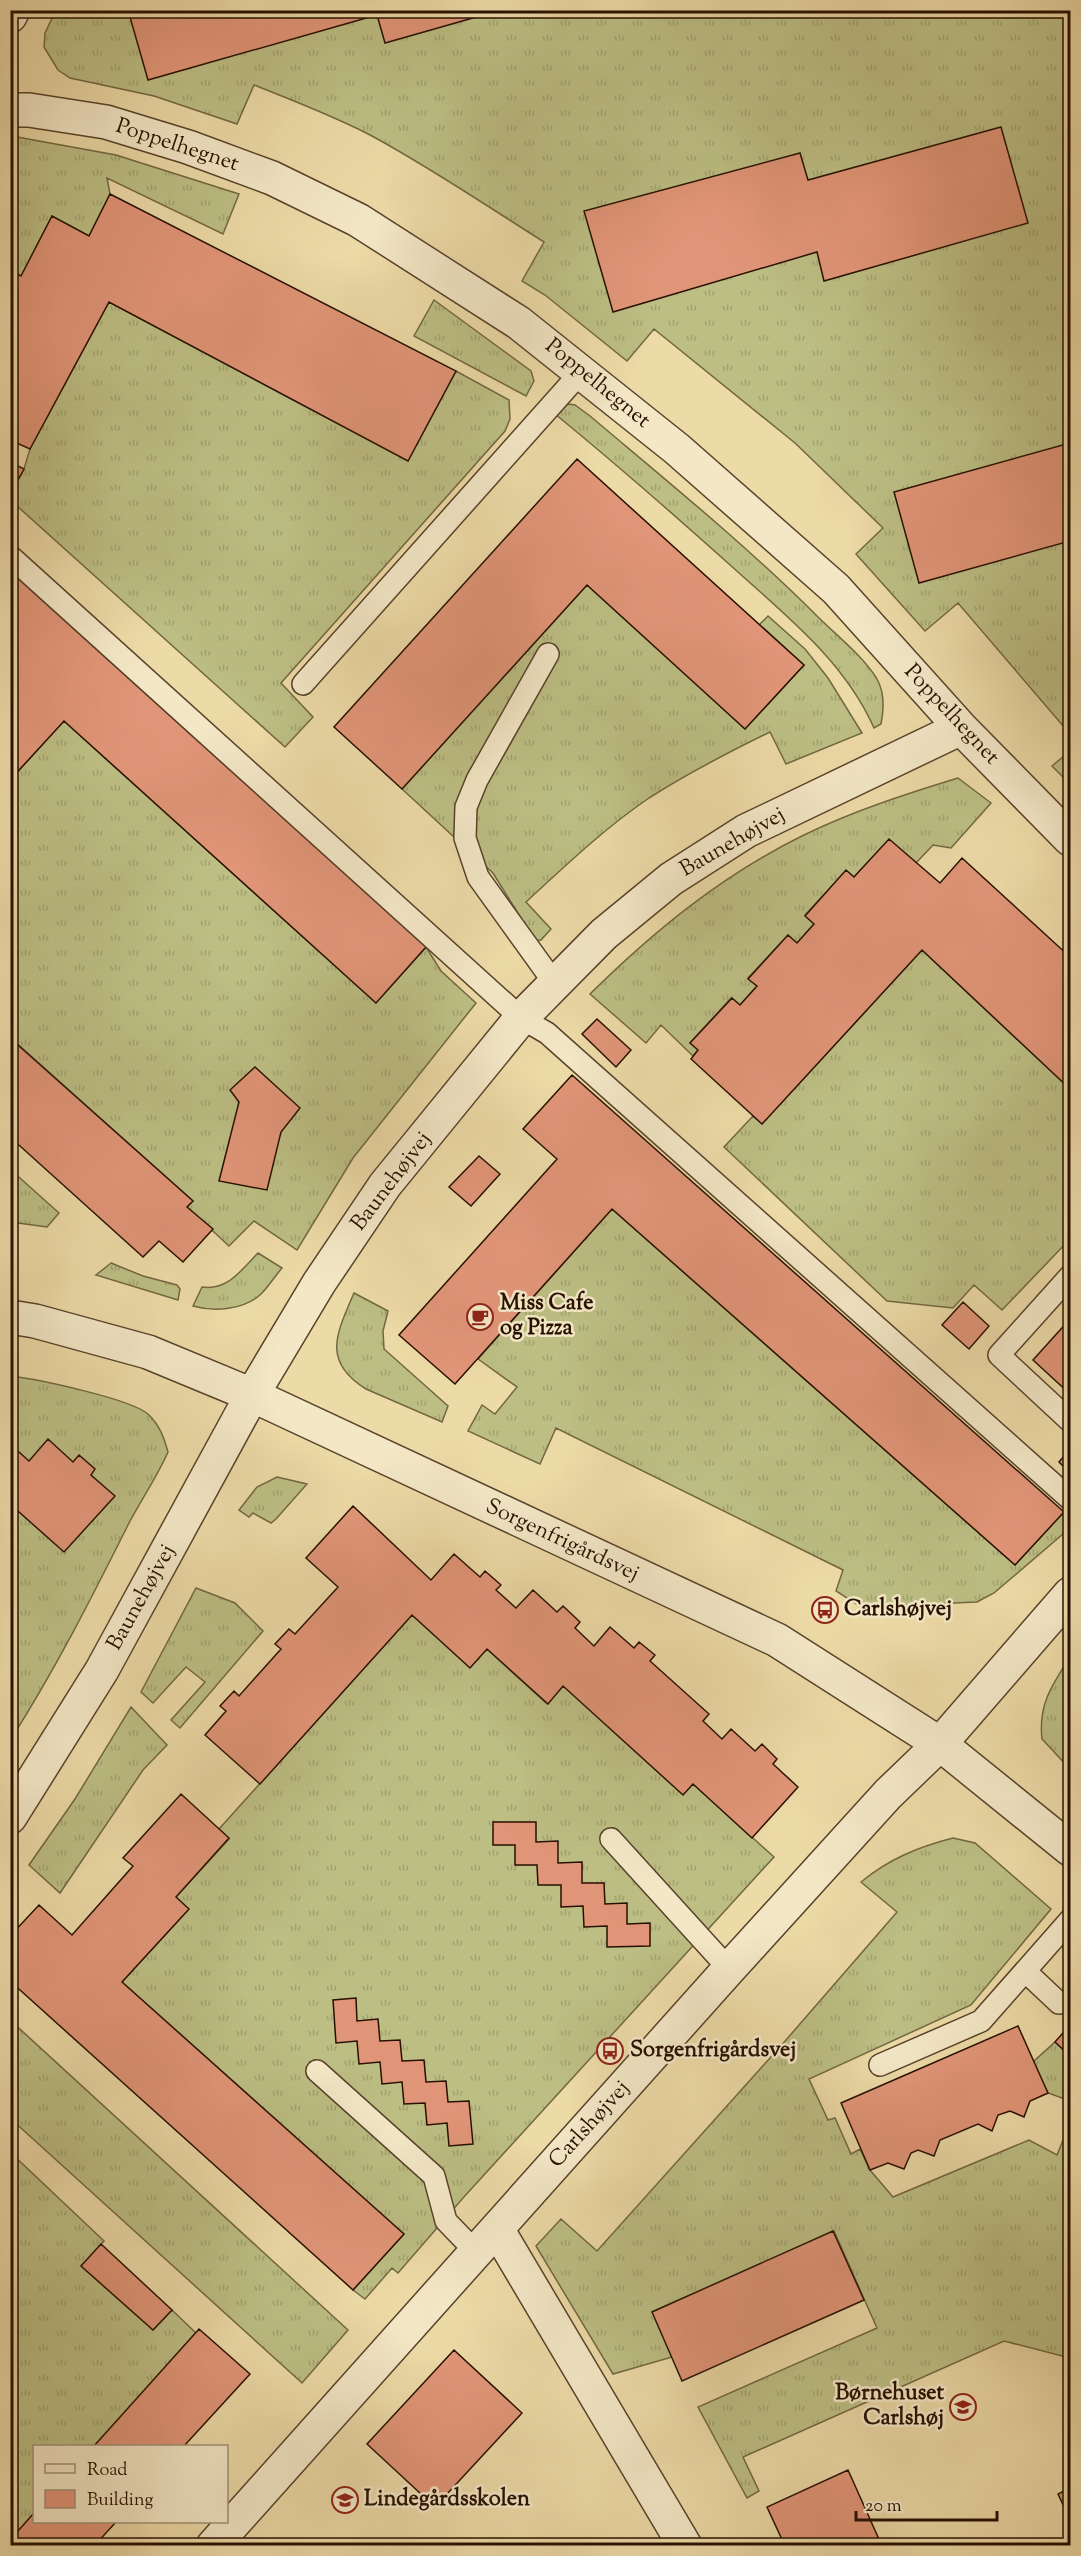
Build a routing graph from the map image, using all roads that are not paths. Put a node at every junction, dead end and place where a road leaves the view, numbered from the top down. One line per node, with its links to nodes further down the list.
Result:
1 (13, 10): 2 (street)
2 (10, 16)
3 (10, 110): 4 (street, Poppelhegnet)
4 (582, 371): 7 (lane); 8 (street, Poppelhegnet)
5 (10, 556): 11 (lane)
6 (548, 654): 10 (lane)
7 (303, 684)
8 (961, 728): 9 (street, Poppelhegnet); 10 (street, Baunehøjvej)
9 (1071, 838)
10 (555, 984): 11 (street, Baunehøjvej)
11 (521, 1018): 14 (street, Baunehøjvej); 16 (lane)
12 (1071, 1276): 15 (lane)
13 (10, 1317): 14 (street, Sorgenfrigårdsvej)
14 (252, 1395): 18 (street, Sorgenfrigårdsvej); 19 (street, Baunehøjvej)
15 (1071, 1421)
16 (1071, 1499)
17 (1071, 1594): 18 (street, Carlshøjvej)
18 (940, 1744): 21 (street, Sorgenfrigårdsvej); 23 (street, Carlshøjvej)
19 (10, 1816)
20 (611, 1839): 23 (lane)
21 (1071, 1849)
22 (1071, 1920): 24 (lane)
23 (729, 1968): 28 (street, Carlshøjvej)
24 (1025, 1971): 25 (lane); 26 (lane)
25 (1059, 2003)
26 (880, 2066)
27 (317, 2070): 28 (lane)
28 (486, 2241): 29 (street, Carlshøjvej); 30 (street)
29 (213, 2546)
30 (685, 2546)

